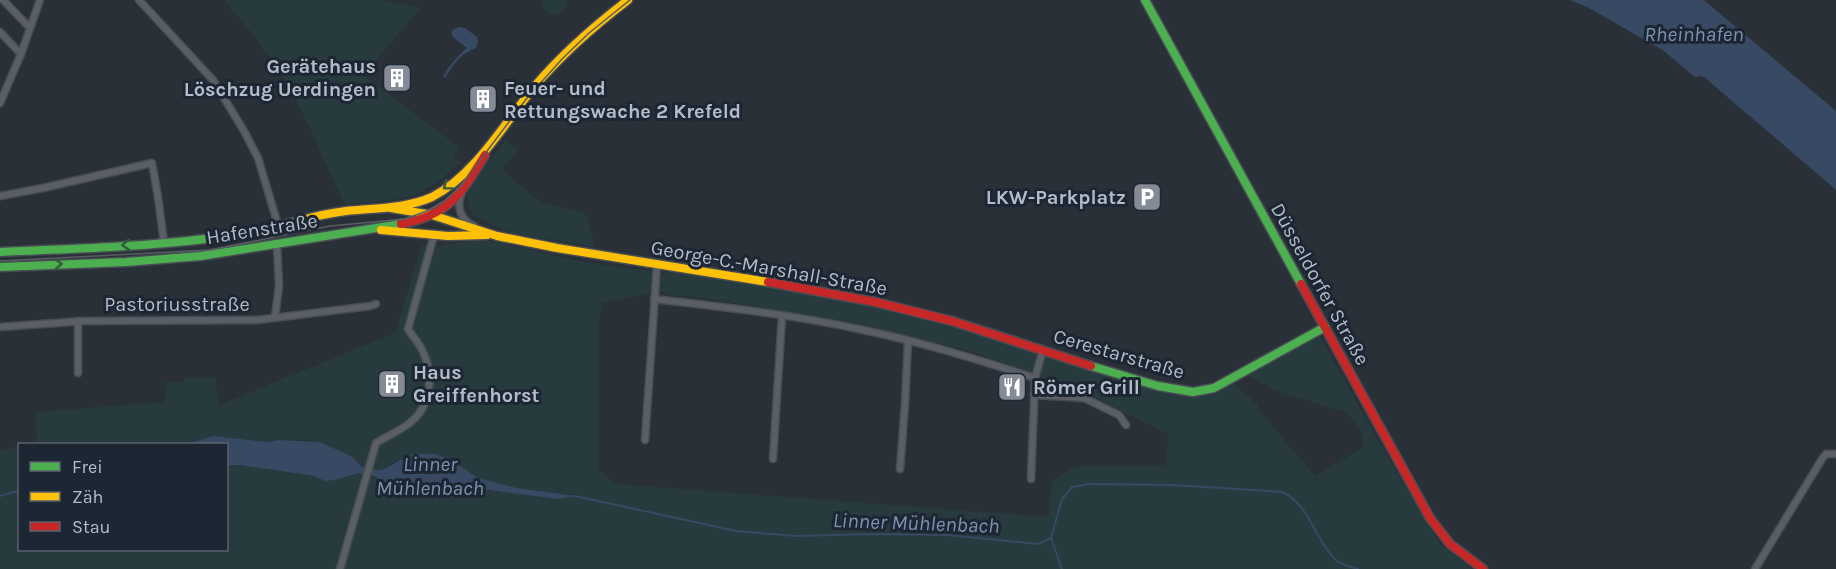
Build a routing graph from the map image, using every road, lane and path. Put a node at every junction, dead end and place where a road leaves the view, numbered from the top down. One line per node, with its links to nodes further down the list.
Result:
1 (3, 0): 7 (street)
2 (40, 0): 7 (street)
3 (139, 0): 17 (street)
4 (628, 0): 6 (main road, Hafenstraße)
5 (1145, 0): 33 (main road, Düsseldorfer Straße)
6 (616, 3): 11 (main road, Hafenstraße)
7 (30, 28): 9 (street)
8 (0, 32): 9 (street)
9 (21, 54): 10 (street)
10 (0, 103)
11 (493, 142): 12 (main road, Hafenstraße); 14 (main road, Hafenstraße, one-way to 14)
12 (467, 183): 15 (main road, Hafenstraße); 16 (street)
13 (0, 196): 22 (street)
14 (391, 208): 15 (main road, George-C.-Marshall-Straße); 17 (main road, Hafenstraße)
15 (432, 215): 16 (main road, George-C.-Marshall-Straße); 18 (main road, Hafenstraße)
16 (463, 222): 20 (street); 21 (main road, George-C.-Marshall-Straße)
17 (278, 225): 22 (main road, Hafenstraße)
18 (354, 230): 19 (main road); 23 (main road, Hafenstraße)
19 (434, 235): 20 (main road); 46 (street)
20 (454, 236): 21 (main road)
21 (497, 236): 25 (main road, George-C.-Marshall-Straße)
22 (164, 243): 24 (main road, Hafenstraße, one-way to 24)
23 (277, 245): 26 (main road, Hafenstraße, one-way to 23); 30 (street, Pastoriusstraße)
24 (0, 252)
25 (657, 265): 27 (street); 35 (main road, George-C.-Marshall-Straße)
26 (0, 267)
27 (654, 299): 29 (street); 41 (street)
28 (375, 304): 30 (street, Pastoriusstraße)
29 (782, 316): 34 (street); 43 (street)
30 (275, 317): 31 (street, Pastoriusstraße)
31 (78, 321): 32 (street, Pastoriusstraße); 37 (street, Pastoriusstraße)
32 (0, 327)
33 (1325, 327): 36 (main road, Cerestarstraße); 47 (main road, Düsseldorfer Straße)
34 (908, 341): 38 (street); 44 (street)
35 (1033, 346): 36 (main road, Cerestarstraße)
36 (1043, 350): 38 (street)
37 (78, 373)
38 (1035, 378): 39 (street)
39 (1034, 395): 40 (street); 45 (street)
40 (1126, 425)
41 (645, 440)
42 (1836, 454): 48 (street)
43 (773, 459)
44 (900, 469)
45 (1030, 479)
46 (340, 569)
47 (1483, 569)
48 (1755, 569)

